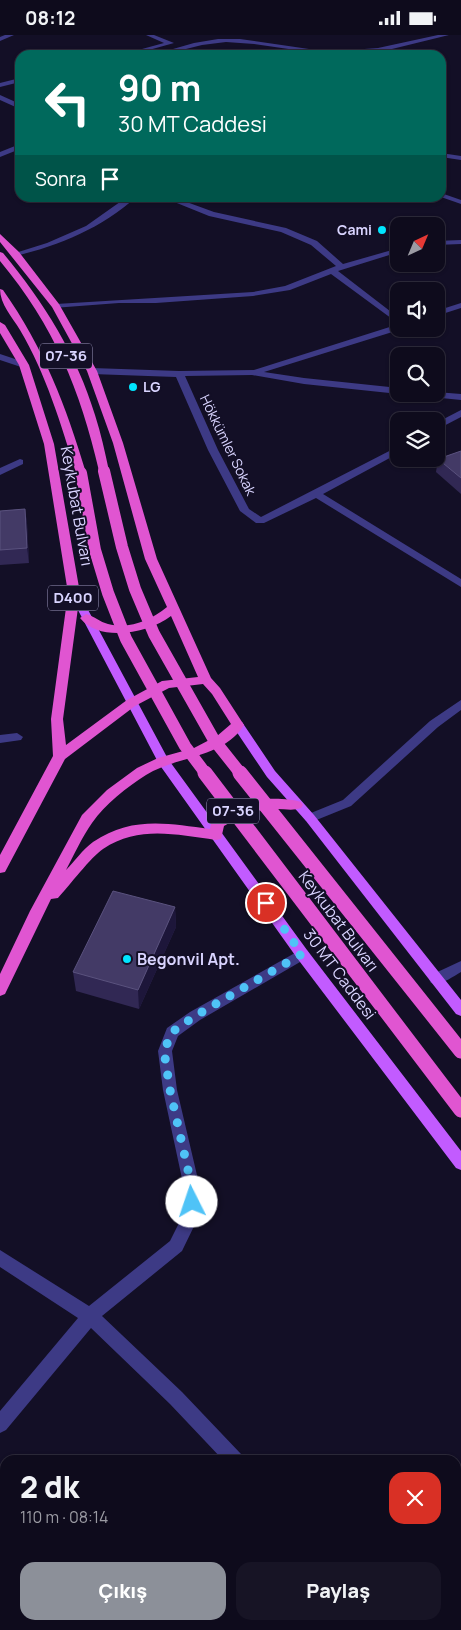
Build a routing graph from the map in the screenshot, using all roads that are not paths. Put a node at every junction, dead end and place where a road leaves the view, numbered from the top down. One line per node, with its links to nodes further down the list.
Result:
1 (11, 35): 5 (street)
2 (149, 35): 6 (street)
3 (205, 35): 6 (street)
4 (446, 35): 12 (street)
5 (0, 39)
6 (169, 43): 7 (street)
7 (152, 48): 8 (street); 9 (street)
8 (144, 50)
9 (156, 50)
10 (177, 50): 11 (street)
11 (297, 50)
12 (373, 50)
13 (15, 81): 14 (street)
14 (0, 85)
15 (0, 97): 16 (street)
16 (15, 104)
17 (15, 150): 18 (street)
18 (0, 155)
19 (446, 156): 20 (street)
20 (461, 158)
21 (446, 197): 24 (street)
22 (127, 202): 29 (street)
23 (179, 202): 31 (street)
24 (461, 202)
25 (0, 237): 29 (highway)
26 (461, 242): 27 (street)
27 (445, 243)
28 (390, 252): 31 (street)
29 (16, 254): 35 (highway)
30 (0, 255): 76 (highway, Keykubat Bulvarı / 07-36, bridge)
31 (342, 267): 32 (street)
32 (332, 271): 35 (street); 37 (street)
33 (0, 292): 77 (highway, Keykubat Bulvarı / 07-36, bridge)
34 (461, 305): 36 (street)
35 (56, 306): 42 (highway)
36 (445, 311)
37 (390, 316)
38 (0, 325): 41 (highway, Keykubat Bulvarı / D400)
39 (390, 330): 43 (street)
40 (0, 357): 41 (street)
41 (24, 365): 55 (highway, Keykubat Bulvarı / D400)
42 (92, 371): 44 (street); 56 (highway)
43 (252, 372): 44 (street); 45 (street)
44 (179, 374): 53 (street, Hökkümler Sokak)
45 (390, 390)
46 (445, 395): 47 (street)
47 (461, 397)
48 (461, 413): 49 (street)
49 (445, 422)
50 (390, 454): 53 (street)
51 (20, 462): 52 (street)
52 (0, 472)
53 (316, 494): 54 (street)
54 (461, 584)
55 (74, 593): 57 (main road, 30 MT Caddesi); 64 (highway, Keykubat Bulvarı / D400)
56 (174, 608): 57 (highway); 58 (highway)
57 (86, 617): 59 (main road, 30 MT Caddesi)
58 (206, 680): 59 (highway); 61 (highway)
59 (131, 703): 64 (highway); 65 (main road, 30 MT Caddesi)
60 (461, 704): 67 (street)
61 (238, 725): 65 (highway); 66 (main road)
62 (17, 737): 63 (street)
63 (0, 739)
64 (60, 756): 69 (highway)
65 (163, 761): 68 (main road, 30 MT Caddesi); 70 (highway)
66 (296, 805): 67 (main road); 68 (highway)
67 (310, 818): 73 (main road)
68 (216, 835): 70 (highway); 71 (main road, 30 MT Caddesi)
69 (0, 868)
70 (37, 911): 74 (highway)
71 (302, 954): 78 (main road, 30 MT Caddesi); 80 (street)
72 (461, 966): 73 (street)
73 (436, 979): 75 (main road)
74 (0, 990)
75 (461, 1010)
76 (461, 1051)
77 (461, 1110)
78 (461, 1163)
79 (0, 1259): 80 (street)
80 (90, 1316): 81 (street); 82 (street)
81 (0, 1424)
82 (230, 1455)

